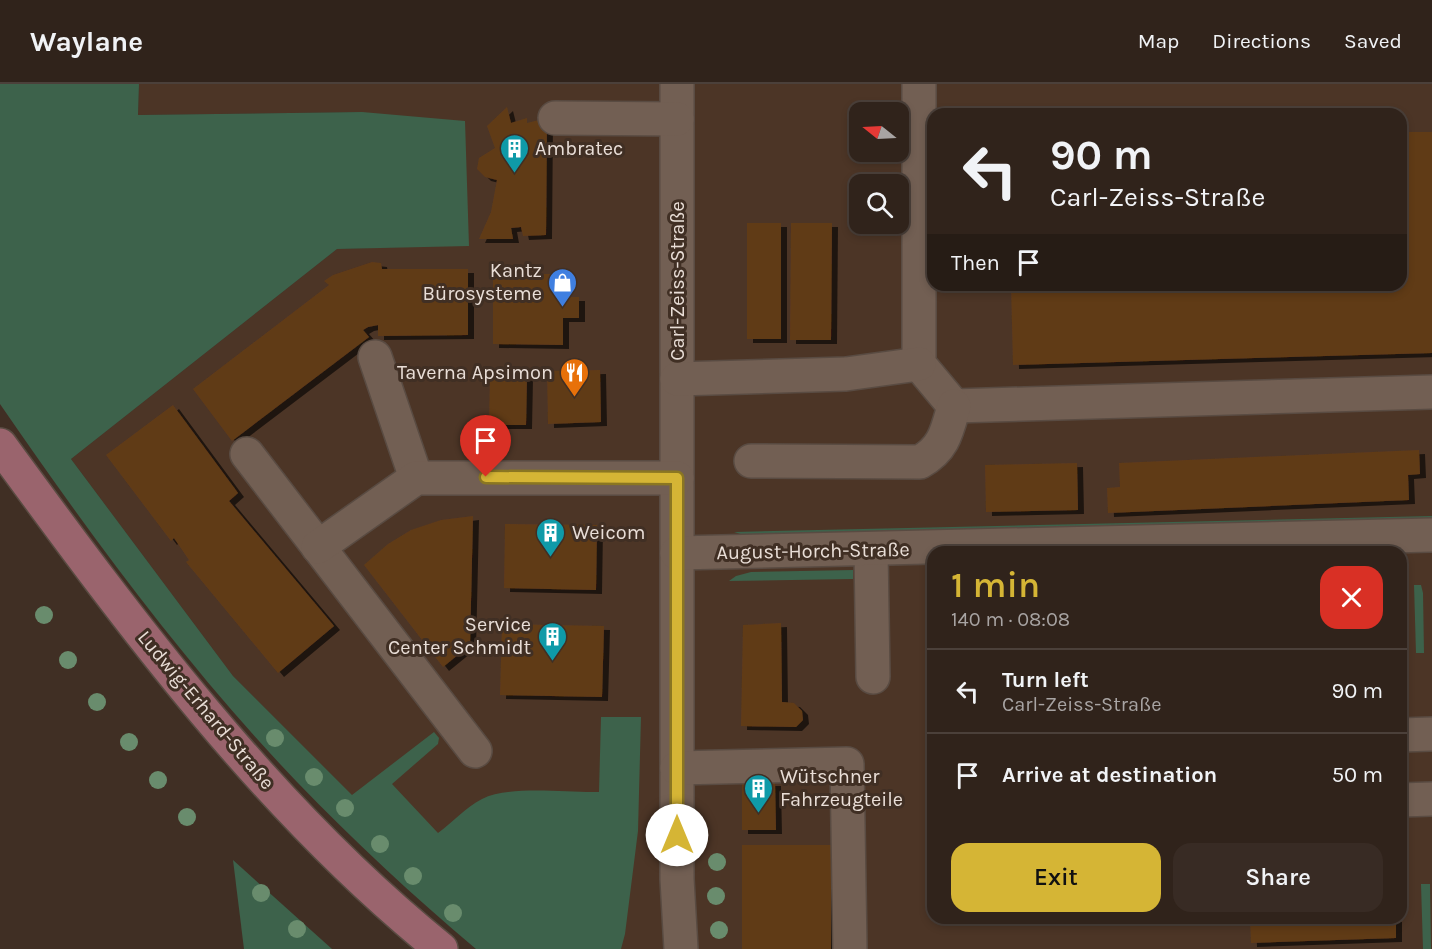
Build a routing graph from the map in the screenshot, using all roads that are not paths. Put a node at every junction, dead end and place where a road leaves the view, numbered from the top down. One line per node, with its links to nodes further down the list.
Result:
1 (677, 84): 4 (street, Carl-Zeiss-Straße)
2 (919, 84): 6 (street)
3 (555, 118): 4 (street)
4 (677, 119): 7 (street, Carl-Zeiss-Straße)
5 (375, 357): 13 (street)
6 (919, 364): 7 (street); 9 (street)
7 (677, 379): 14 (street, Carl-Zeiss-Straße)
8 (1432, 392): 9 (street)
9 (954, 406): 12 (street)
10 (0, 445): 29 (main road, Ludwig-Erhard-Straße)
11 (247, 454): 17 (street)
12 (751, 461)
13 (416, 478): 14 (street); 17 (street)
14 (677, 478): 20 (street, Carl-Zeiss-Straße)
15 (1432, 535): 16 (street, August-Horch-Straße)
16 (1105, 546)
17 (318, 547): 24 (street)
18 (871, 550): 19 (street, August-Horch-Straße); 20 (street, August-Horch-Straße); 21 (street)
19 (927, 550)
20 (677, 553): 25 (street, Carl-Zeiss-Straße)
21 (873, 677)
22 (1432, 734): 23 (street)
23 (1407, 735)
24 (475, 751)
25 (677, 768): 28 (street, Carl-Zeiss-Straße); 32 (street)
26 (1432, 799): 27 (street)
27 (1407, 800)
28 (677, 879): 30 (street, Carl-Zeiss-Straße); 31 (street, Carl-Zeiss-Straße)
29 (441, 949)
30 (661, 949)
31 (681, 949)
32 (850, 949)

